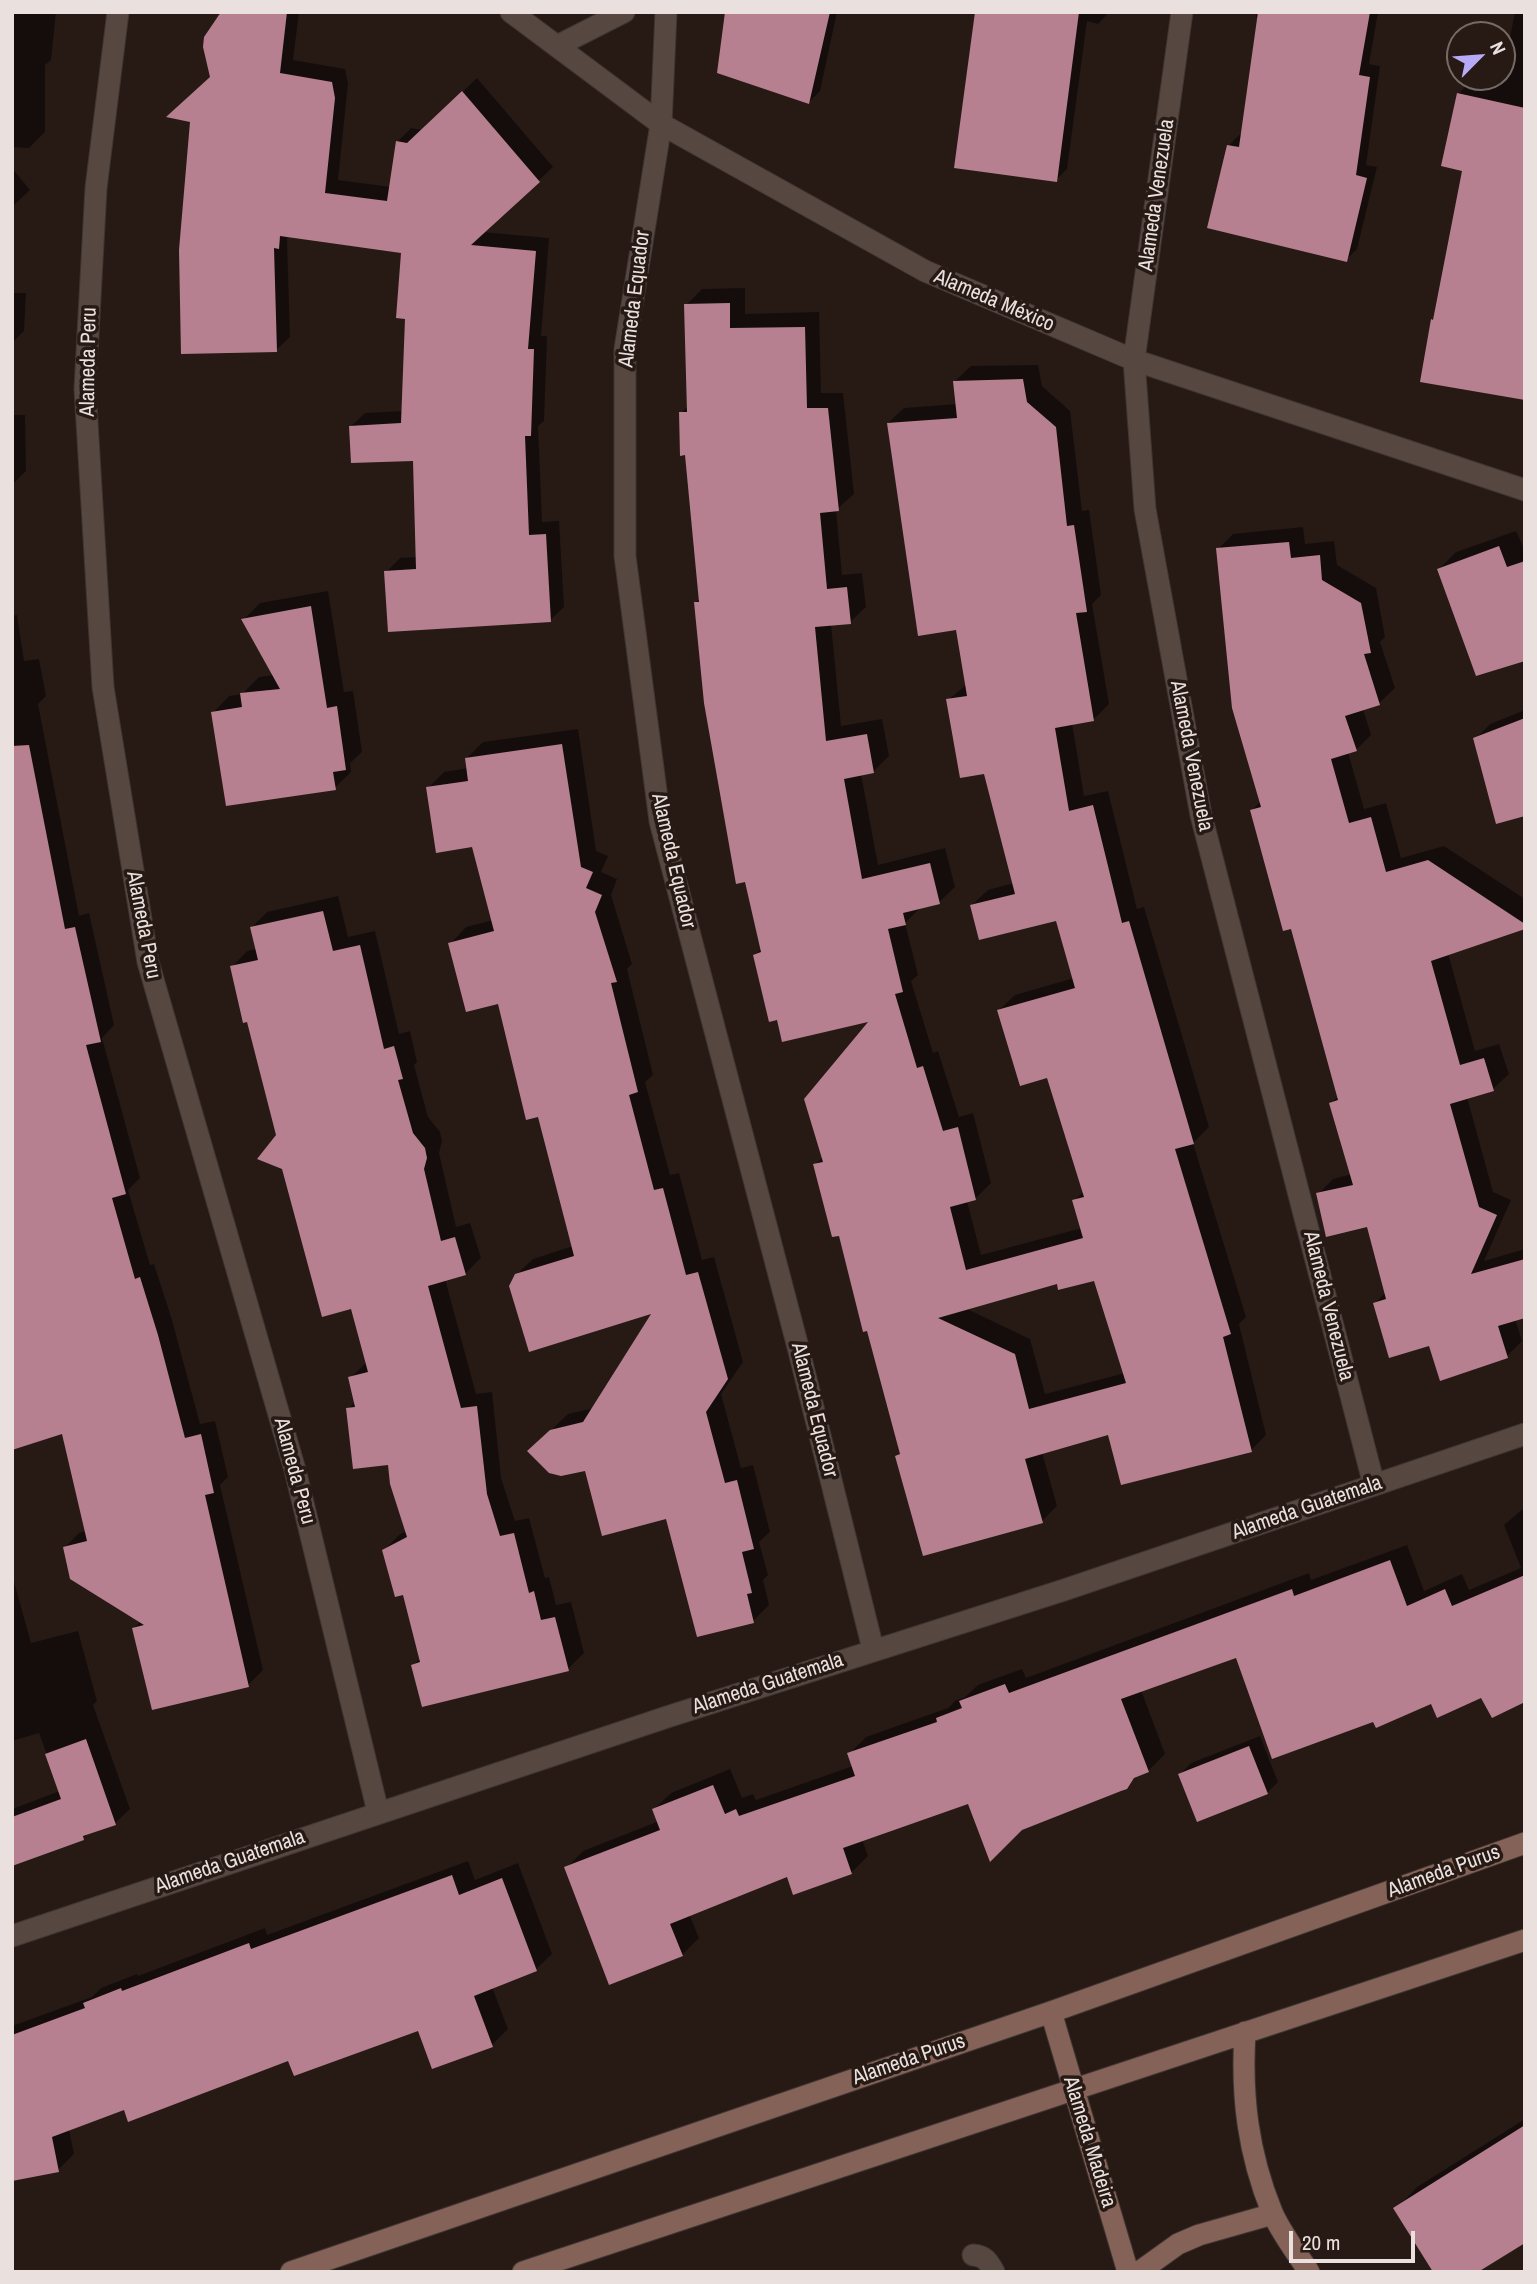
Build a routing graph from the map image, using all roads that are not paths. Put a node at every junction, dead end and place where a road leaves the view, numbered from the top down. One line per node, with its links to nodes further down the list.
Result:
1 (118, 12): 15 (street, Alameda Peru)
2 (511, 12): 6 (street, Alameda México)
3 (624, 12): 6 (street)
4 (666, 12): 7 (street, Alameda Equador)
5 (1182, 12): 10 (street, Alameda Venezuela)
6 (557, 46): 8 (street, Alameda México)
7 (663, 77): 8 (street); 9 (street, Alameda Equador)
8 (629, 101): 9 (street, Alameda México)
9 (661, 124): 10 (street, Alameda México); 14 (street, Alameda Equador)
10 (1134, 360): 11 (street, Alameda México); 13 (street, Alameda Venezuela)
11 (1525, 490)
12 (1525, 1434): 13 (street, Alameda Guatemala)
13 (1374, 1485): 14 (street, Alameda Guatemala)
14 (873, 1649): 15 (street, Alameda Guatemala)
15 (378, 1812): 17 (street, Alameda Guatemala)
16 (1525, 1843): 19 (main road, Alameda Purus)
17 (12, 1936)
18 (1525, 1940): 20 (main road)
19 (1051, 2012): 21 (main road, Alameda Madeira); 24 (main road, Alameda Purus)
20 (1245, 2032): 21 (main road); 22 (main road)
21 (1073, 2089): 25 (main road); 27 (main road, Alameda Madeira)
22 (1273, 2214): 28 (main road); 29 (main road)
23 (973, 2255): 26 (street)
24 (291, 2272)
25 (523, 2272)
26 (994, 2272)
27 (1128, 2272)
28 (1139, 2272)
29 (1310, 2272)

